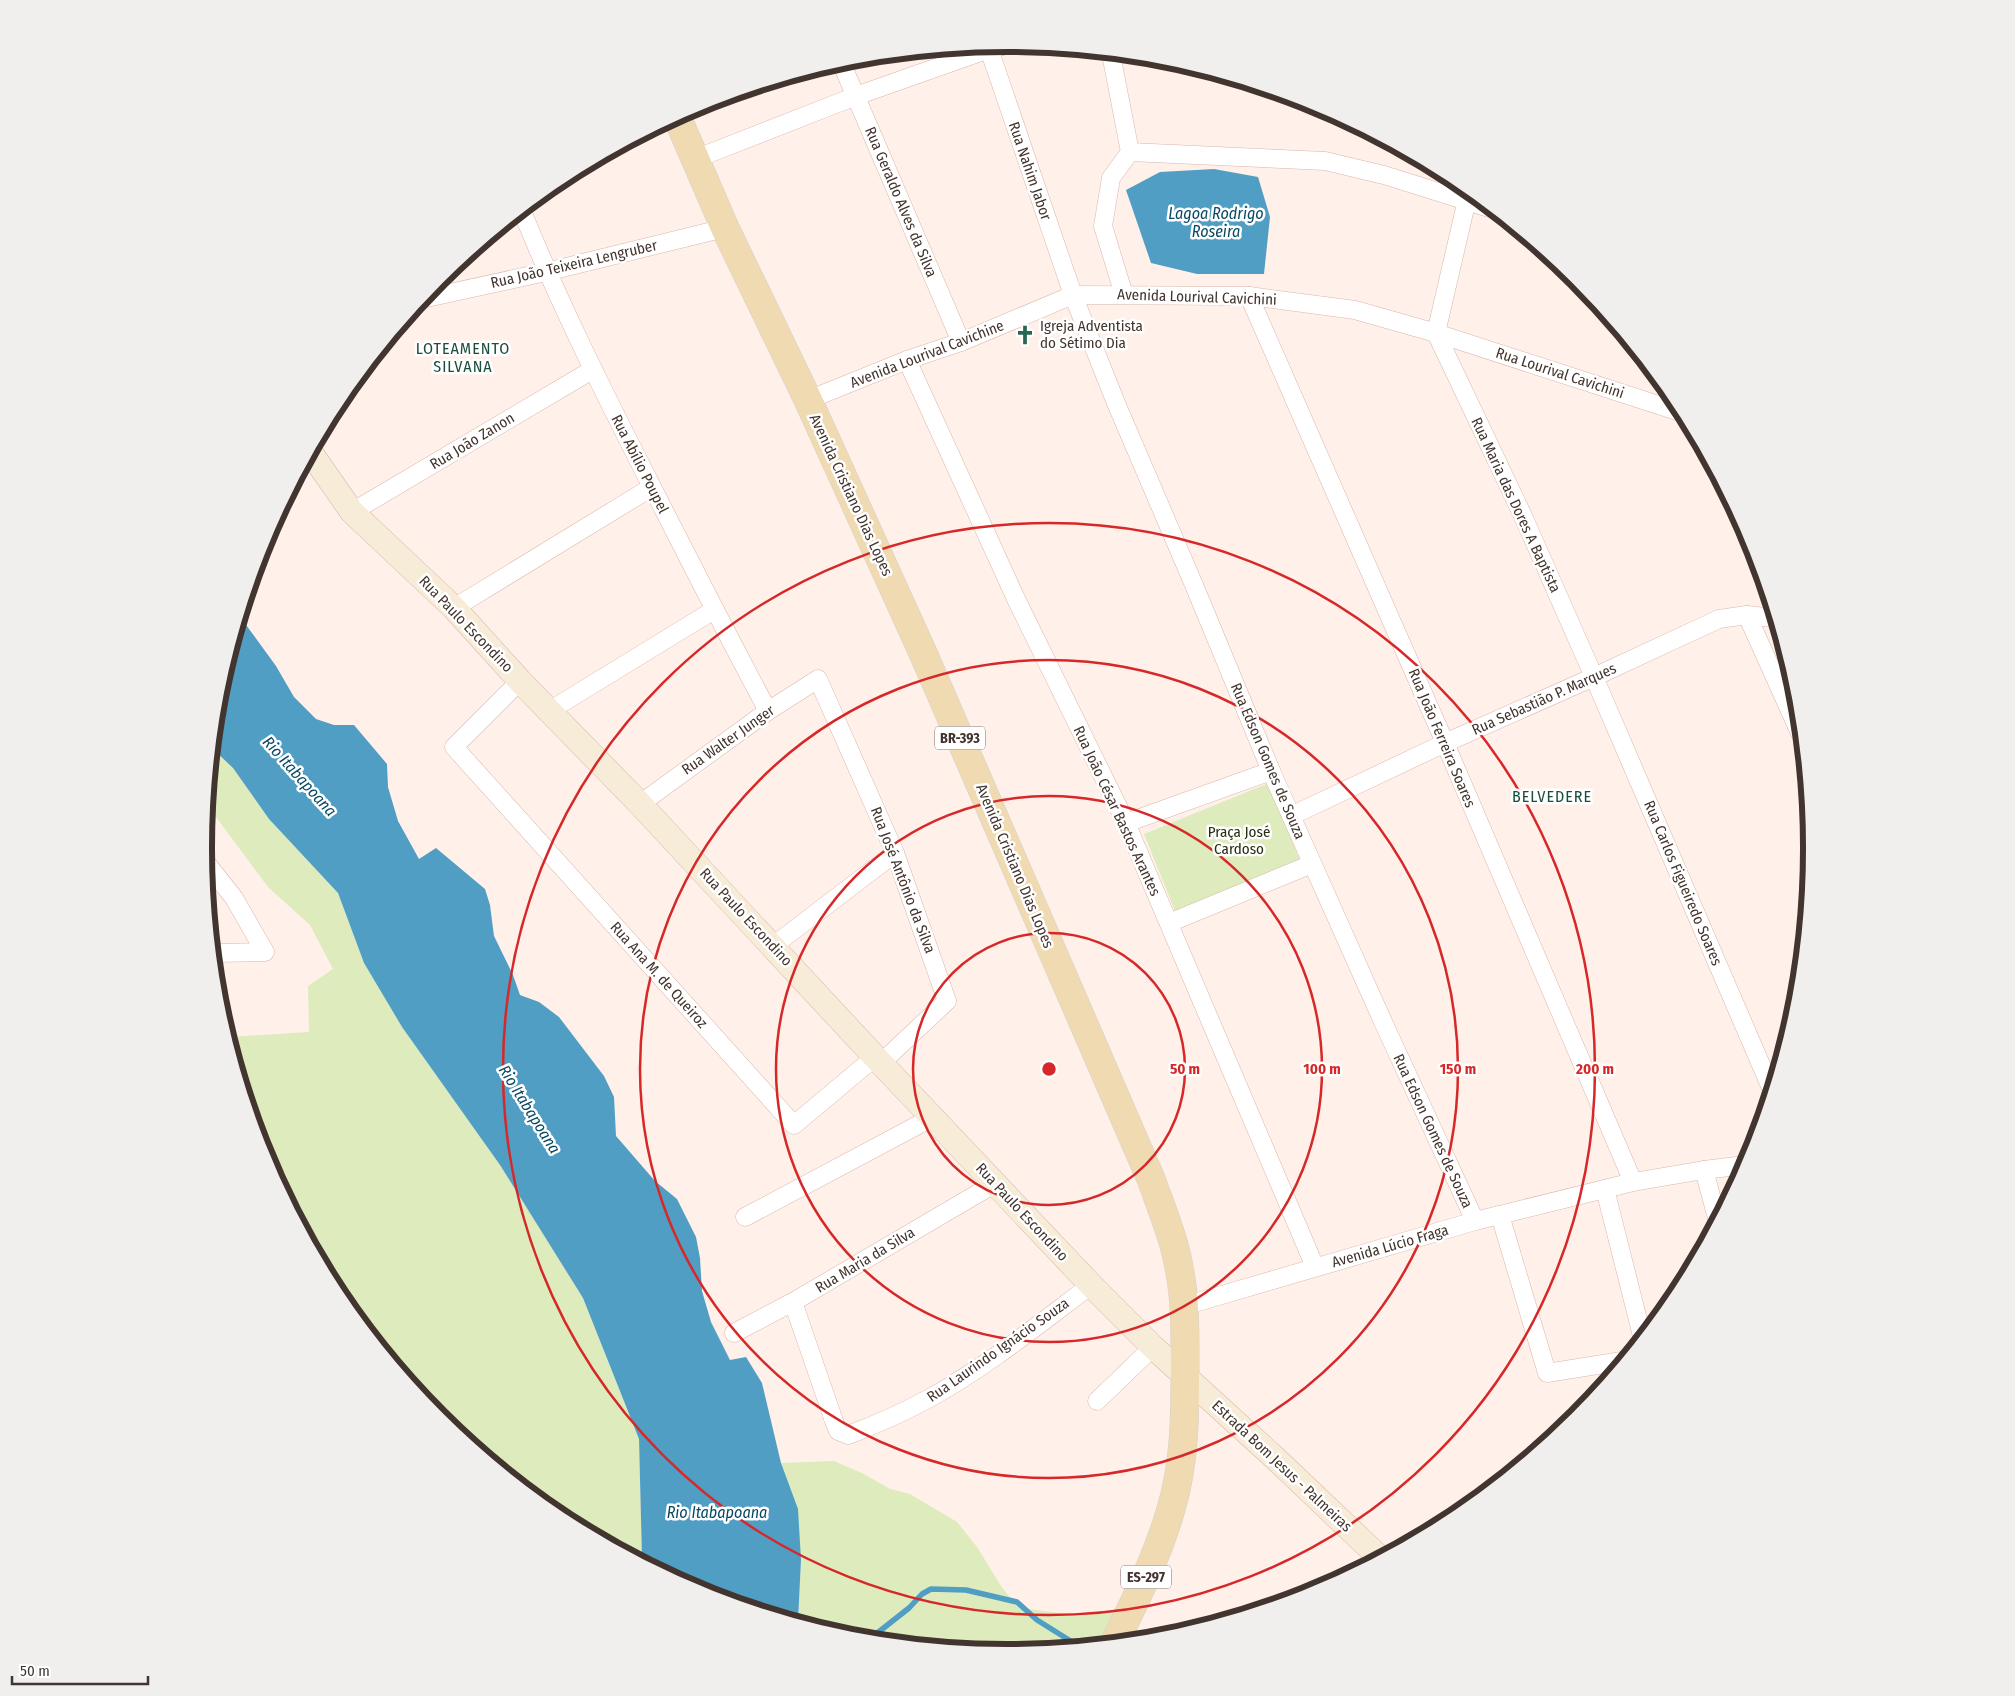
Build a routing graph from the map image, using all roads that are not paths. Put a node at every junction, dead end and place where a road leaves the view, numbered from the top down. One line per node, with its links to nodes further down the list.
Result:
1 (972, 53): 5 (street)
2 (991, 53): 14 (street, Rua Nahim Jabor)
3 (1112, 59): 7 (street)
4 (844, 70): 5 (street, Rua Geraldo Alves da Silva)
5 (856, 96): 8 (street); 19 (street, Rua Geraldo Alves da Silva)
6 (680, 124): 8 (main road, Avenida Cristiano Dias Lopes / BR-393)
7 (1130, 152): 9 (street); 15 (street)
8 (696, 159): 12 (main road, Avenida Cristiano Dias Lopes / BR-393)
9 (1459, 194)
10 (1466, 199): 18 (street)
11 (524, 216): 13 (street, Rua Abílio Poupel)
12 (725, 228): 13 (street, Rua João Teixeira Lengruber); 22 (main road, Avenida Cristiano Dias Lopes / BR-393)
13 (546, 272): 16 (street, Rua João Teixeira Lengruber); 21 (street, Rua Abílio Poupel)
14 (1073, 295): 15 (street, Avenida Lourival Cavichini); 19 (street, Avenida Lourival Cavichine); 38 (street, Rua Edson Gomes de Souza)
15 (1124, 295): 17 (street, Avenida Lourival Cavichini)
16 (434, 296)
17 (1249, 296): 18 (street, Avenida Lourival Cavichini); 37 (street, Rua João Ferreira Soares)
18 (1436, 333): 23 (street, Rua Lourival Cavichini); 31 (street, Rua Maria das Dores A Baptista)
19 (961, 342): 20 (street, Avenida Lourival Cavichine)
20 (907, 360): 22 (street, Avenida Lourival Cavichine); 41 (street, Rua João César Bastos Arantes)
21 (592, 370): 25 (street, Rua Abílio Poupel); 26 (street, Rua João Zanon)
22 (808, 400): 63 (main road, Avenida Cristiano Dias Lopes / BR-393)
23 (1671, 409)
24 (315, 458): 26 (main road, Rua Paulo Escondino)
25 (652, 487): 27 (street); 28 (street, Rua Abílio Poupel)
26 (352, 512): 27 (main road, Rua Paulo Escondino)
27 (454, 608): 33 (main road, Rua Paulo Escondino)
28 (714, 610): 34 (street); 35 (street, Rua Abílio Poupel)
29 (1747, 615): 30 (street, Rua Sebastião P. Marques); 31 (street, Rua Sebastião P. Marques); 36 (street)
30 (1769, 617)
31 (1594, 677): 37 (street, Rua Sebastião P. Marques); 49 (street, Rua Carlos Figueiredo Soares)
32 (818, 678): 35 (street, Rua Walter Junger); 42 (street, Rua José Antônio da Silva)
33 (520, 681): 34 (main road, Rua Paulo Escondino); 48 (street, Rua Ana M. de Queiroz)
34 (549, 711): 39 (main road, Rua Paulo Escondino)
35 (768, 711): 39 (street, Rua Walter Junger)
36 (1791, 713)
37 (1445, 743): 40 (street, Rua Sebastião P. Marques); 53 (street, Rua João Ferreira Soares)
38 (1271, 771): 40 (street, Rua Edson Gomes de Souza); 41 (street)
39 (640, 804): 46 (main road, Rua Paulo Escondino)
40 (1291, 816): 43 (street, Rua Edson Gomes de Souza)
41 (1126, 824): 45 (street, Rua João César Bastos Arantes)
42 (895, 854): 46 (street); 48 (street, Rua José Antônio da Silva)
43 (1312, 864): 45 (street); 59 (street, Rua Edson Gomes de Souza)
44 (213, 871): 47 (street)
45 (1169, 923): 60 (street, Rua João César Bastos Arantes)
46 (773, 946): 48 (main road, Rua Paulo Escondino)
47 (219, 953)
48 (878, 1060): 50 (main road, Rua Paulo Escondino)
49 (1768, 1081)
50 (933, 1117): 54 (main road, Rua Paulo Escondino); 58 (street)
51 (1736, 1166): 52 (street, Avenida Lúcio Fraga)
52 (1704, 1170): 53 (street, Avenida Lúcio Fraga); 56 (street)
53 (1633, 1182): 55 (street, Avenida Lúcio Fraga)
54 (994, 1184): 61 (main road, Rua Paulo Escondino); 62 (street, Rua Maria da Silva)
55 (1606, 1189): 57 (street, Avenida Lúcio Fraga); 64 (street)
56 (1716, 1210)
57 (1500, 1215): 59 (street, Avenida Lúcio Fraga); 67 (street)
58 (745, 1217)
59 (1475, 1221): 60 (street, Avenida Lúcio Fraga)
60 (1315, 1267): 63 (street, Avenida Lúcio Fraga)
61 (1091, 1285): 62 (street, Rua Laurindo Ignácio Souza); 66 (main road, Rua Paulo Escondino)
62 (793, 1302): 65 (street, Rua Maria da Silva)
63 (1184, 1306): 68 (main road, Avenida Cristiano Dias Lopes / BR-393)
64 (1641, 1330)
65 (734, 1333)
66 (1153, 1347): 68 (main road, Rua Paulo Escondino); 69 (street)
67 (1615, 1362)
68 (1185, 1376): 70 (main road, Estrada Bom Jesus - Palmeiras); 71 (main road, Avenida Cristiano Dias Lopes / ES-297)
69 (1097, 1401)
70 (1375, 1553)
71 (1118, 1636)

